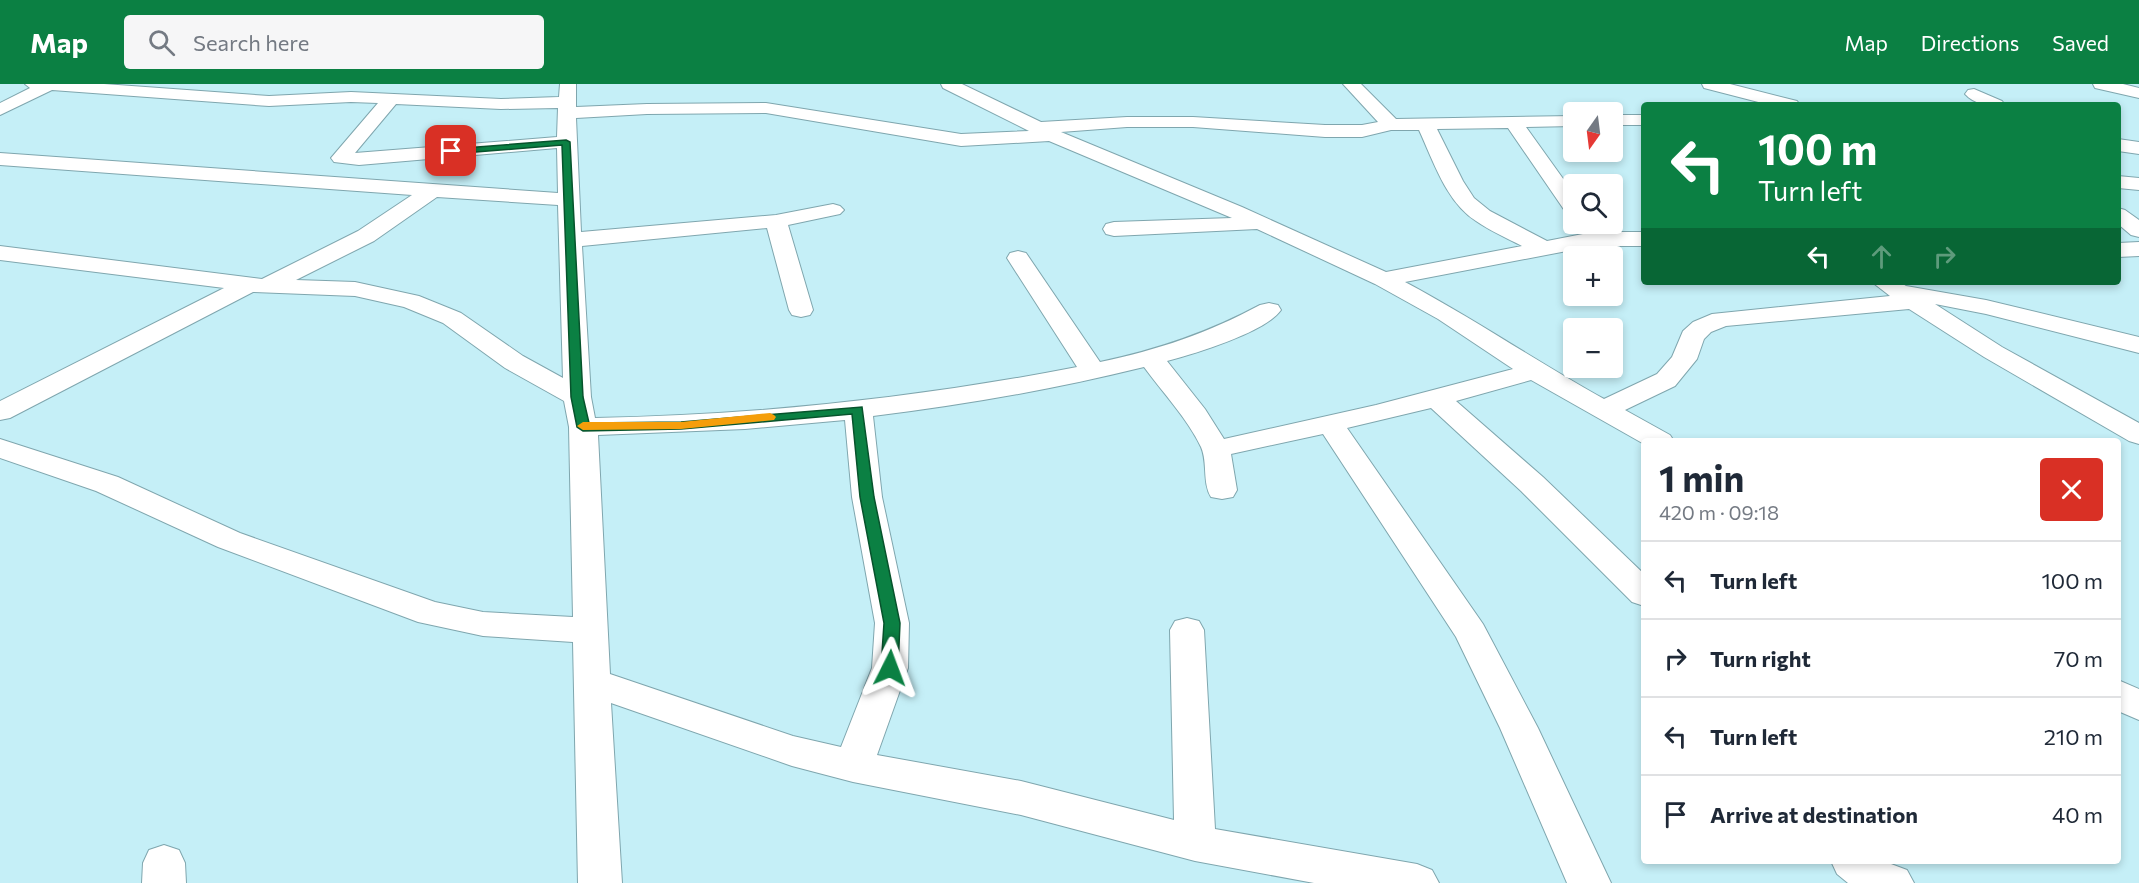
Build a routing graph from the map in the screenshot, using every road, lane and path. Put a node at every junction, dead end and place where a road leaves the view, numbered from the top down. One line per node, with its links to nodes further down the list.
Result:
1 (33, 84): 2 (street)
2 (51, 84): 9 (street); 15 (street)
3 (218, 84): 9 (street)
4 (949, 84): 22 (street)
5 (1351, 84): 21 (street)
6 (1710, 84): 13 (street)
7 (2101, 84): 8 (street)
8 (2139, 93)
9 (191, 94): 11 (street)
10 (1974, 94): 14 (street)
11 (392, 99): 12 (street); 23 (street)
12 (568, 100): 22 (street); 23 (street)
13 (1779, 102)
14 (1990, 102)
15 (0, 110)
16 (1623, 120): 17 (street)
17 (1641, 120)
18 (1563, 121): 19 (street)
19 (1512, 122): 20 (street); 30 (street)
20 (1425, 124): 21 (street); 42 (street)
21 (1391, 125): 22 (street)
22 (1047, 132): 35 (street)
23 (566, 142): 31 (street)
24 (2121, 145): 25 (street)
25 (2139, 148)
26 (0, 159): 29 (street)
27 (2121, 182): 28 (street)
28 (2139, 184)
29 (434, 189): 31 (street); 48 (street)
30 (1563, 194)
31 (569, 200): 41 (street)
32 (833, 210): 34 (street)
33 (2121, 216): 37 (street)
34 (776, 221): 41 (street); 50 (street)
35 (1261, 222): 36 (street); 47 (street)
36 (1114, 229)
37 (2139, 230)
38 (1580, 234): 42 (street)
39 (1609, 234): 40 (street)
40 (1641, 239)
41 (571, 240): 56 (street)
42 (1543, 248): 47 (street)
43 (2139, 249): 44 (street)
44 (2121, 250)
45 (0, 253): 48 (street)
46 (1018, 258): 55 (street)
47 (1383, 279): 54 (street)
48 (257, 285): 56 (street); 60 (street)
49 (1898, 291): 52 (street); 59 (street); 63 (street)
50 (801, 310)
51 (1269, 310): 53 (street)
52 (2139, 345)
53 (1150, 359): 55 (street); 66 (street)
54 (1534, 370): 57 (street); 59 (street)
55 (1094, 372): 58 (street)
56 (577, 397): 62 (street)
57 (1438, 399): 61 (street); 68 (street)
58 (858, 409): 62 (street); 74 (street)
59 (1604, 410): 64 (street)
60 (0, 412)
61 (1331, 425): 66 (street); 79 (street)
62 (583, 427): 70 (street)
63 (2139, 435)
64 (1655, 438)
65 (0, 448): 70 (street)
66 (1216, 449): 67 (street)
67 (1222, 490)
68 (1641, 591)
69 (1187, 630): 75 (street)
70 (591, 631): 71 (street)
71 (591, 682): 74 (street); 77 (street)
72 (2121, 696): 73 (street)
73 (2139, 706)
74 (853, 766): 75 (street)
75 (1195, 843): 78 (street)
76 (1856, 864): 80 (street)
77 (600, 883)
78 (1417, 883)
79 (1589, 883)
80 (1892, 883)

